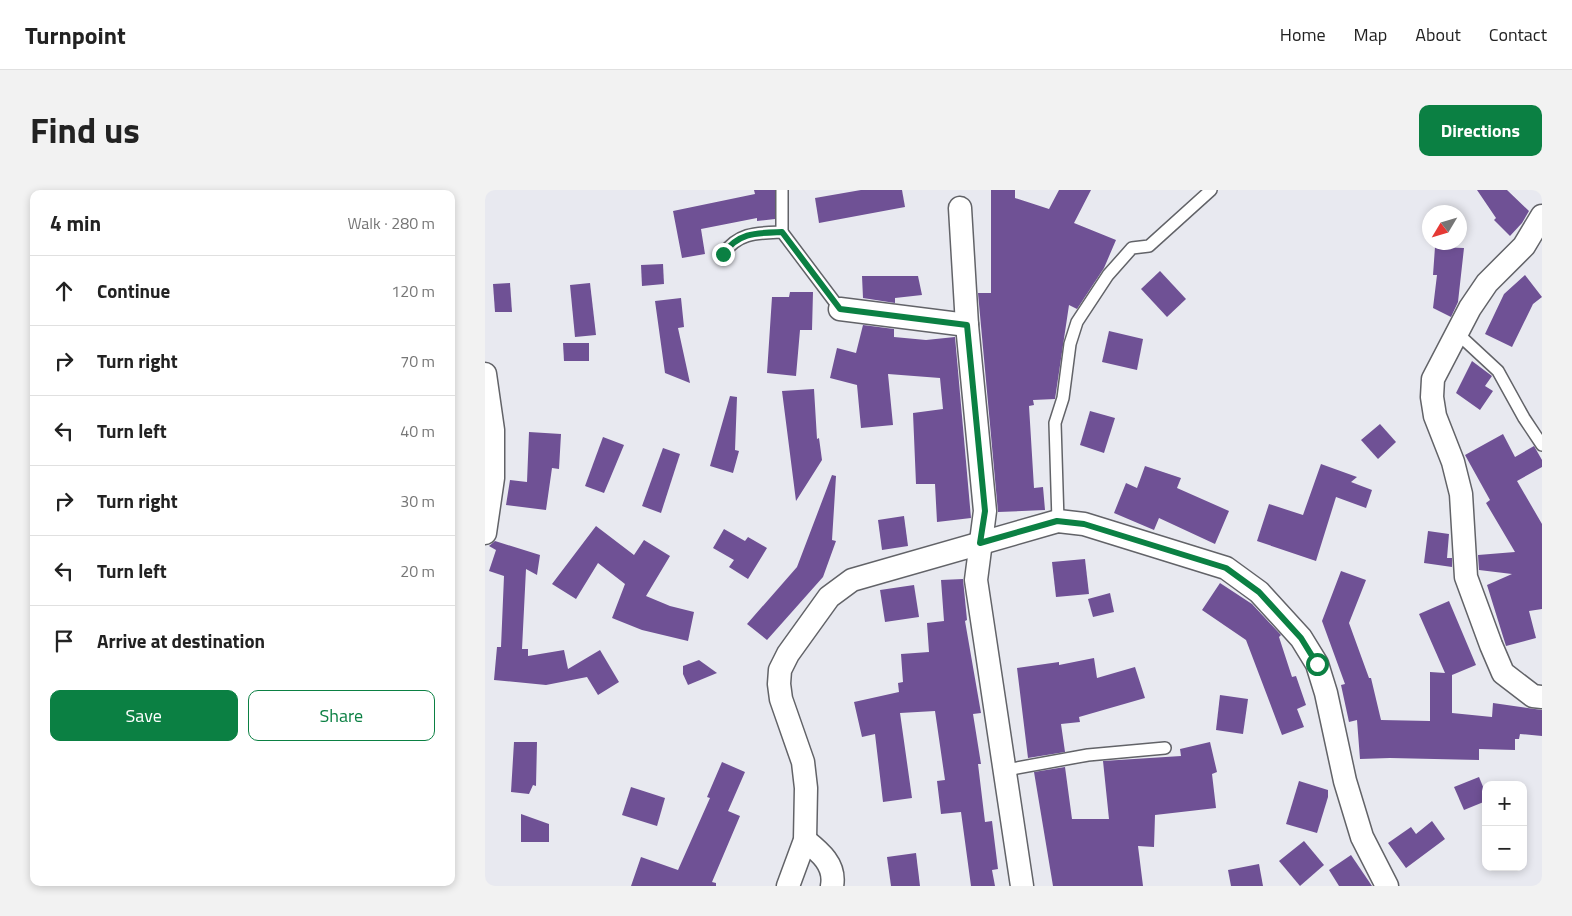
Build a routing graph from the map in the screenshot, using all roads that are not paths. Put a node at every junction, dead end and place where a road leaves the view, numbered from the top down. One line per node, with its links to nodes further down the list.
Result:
1 (782, 190): 5 (lane)
2 (1211, 190): 13 (lane)
3 (959, 208): 8 (street)
4 (1542, 216): 9 (street)
5 (782, 232): 6 (lane); 7 (lane)
6 (723, 254)
7 (840, 309): 8 (street)
8 (967, 325): 15 (street)
9 (1457, 333): 11 (lane); 16 (street)
10 (485, 374): 12 (street)
11 (1542, 445)
12 (489, 476): 14 (street)
13 (1057, 521): 15 (street); 23 (street)
14 (485, 533)
15 (980, 543): 18 (street); 19 (street)
16 (1542, 697)
17 (1165, 748): 18 (lane)
18 (1006, 770): 22 (street)
19 (805, 840): 20 (street); 21 (street)
20 (788, 886)
21 (832, 886)
22 (1022, 886)
23 (1387, 886)

